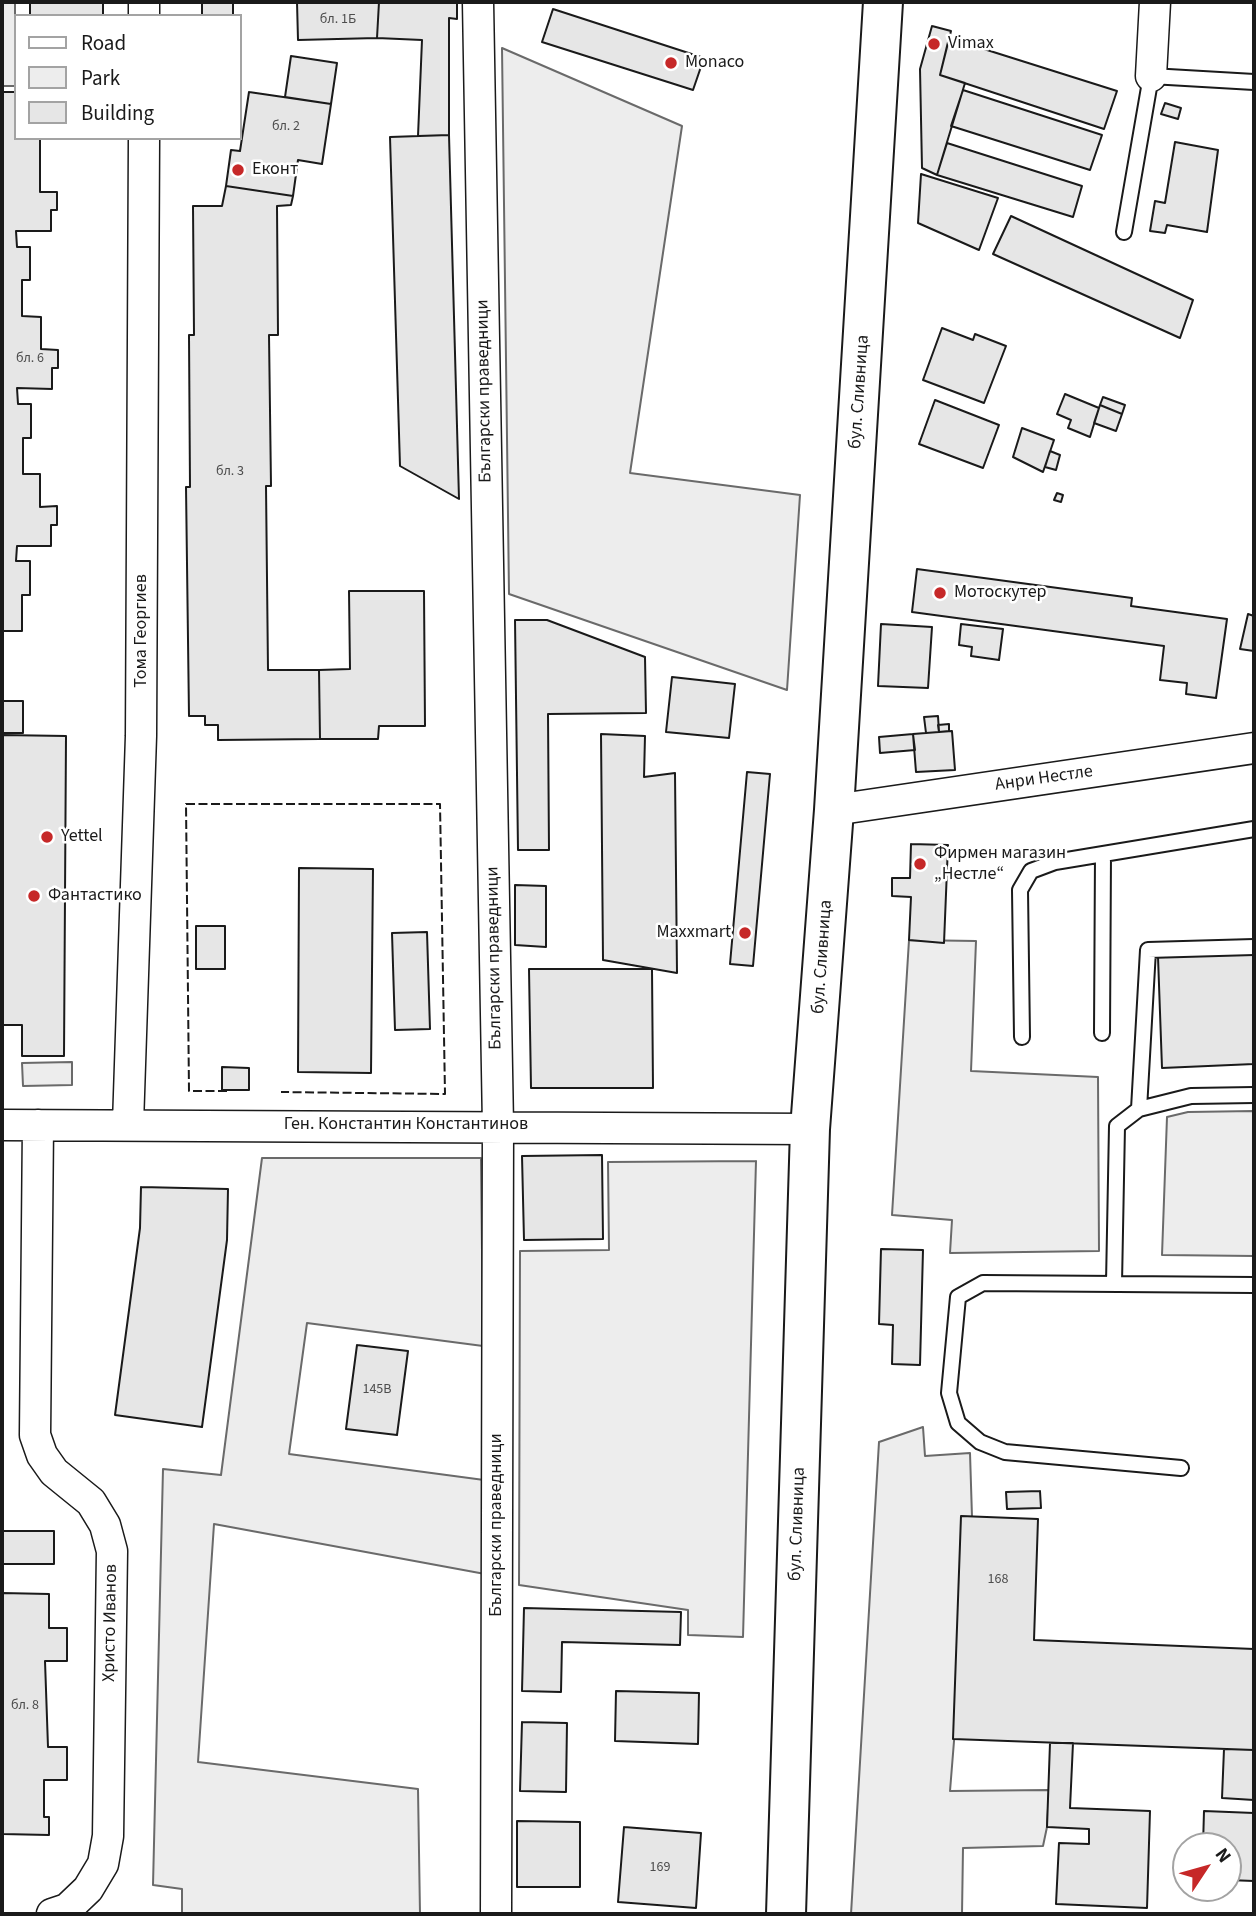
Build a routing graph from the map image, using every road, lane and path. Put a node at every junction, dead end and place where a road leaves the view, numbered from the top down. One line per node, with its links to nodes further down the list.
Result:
1 (478, 2): 20 (street, Български праведници)
2 (883, 2): 9 (main road, бул. Сливница)
3 (1155, 2): 4 (street)
4 (1151, 76): 5 (lane); 7 (lane)
5 (1254, 82)
6 (144, 140): 17 (street, Тома Георгиев)
7 (1124, 232)
8 (1254, 748): 9 (street, Анри Нестле)
9 (834, 810): 21 (main road, бул. Сливница)
10 (1254, 829): 11 (lane)
11 (1103, 854): 13 (lane); 14 (lane)
12 (1254, 947): 16 (lane)
13 (1102, 1033)
14 (1022, 1037)
15 (1254, 1095): 16 (lane)
16 (1139, 1109): 22 (lane)
17 (128, 1124): 19 (street, Ген. Константин Константинов); 20 (street, Ген. Константин Константинов)
18 (2, 1125): 19 (street, Ген. Константин Константинов)
19 (38, 1125): 25 (street, Христо Иванов)
20 (498, 1125): 21 (street, Ген. Константин Константинов); 26 (street, Български праведници)
21 (810, 1129): 27 (main road, бул. Сливница)
22 (1114, 1283): 23 (lane); 24 (lane)
23 (1254, 1285)
24 (1181, 1468)
25 (52, 1914)
26 (496, 1914)
27 (786, 1914)

